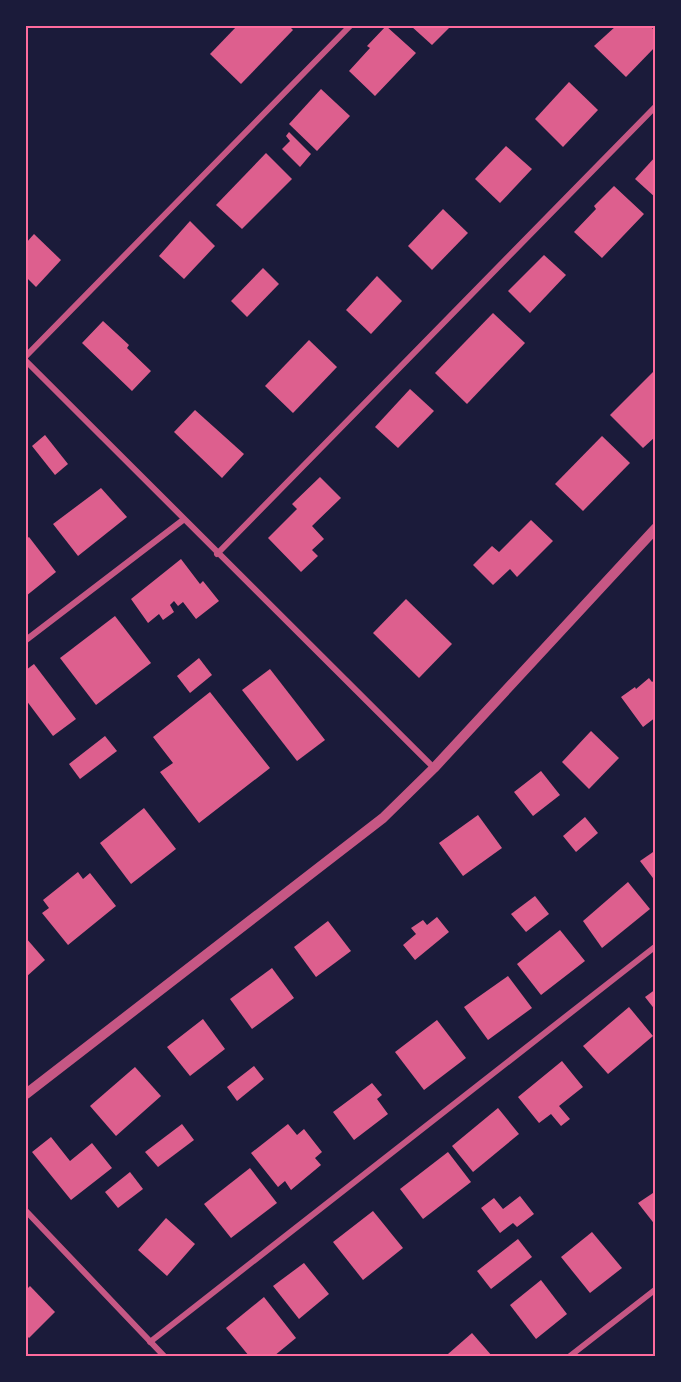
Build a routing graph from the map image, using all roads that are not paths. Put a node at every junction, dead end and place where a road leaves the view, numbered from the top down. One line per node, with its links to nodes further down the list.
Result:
1 (350, 26): 3 (street)
2 (656, 106): 6 (street)
3 (26, 359): 4 (street)
4 (183, 520): 6 (street); 7 (street)
5 (656, 528): 8 (street)
6 (217, 554): 8 (street)
7 (26, 640)
8 (434, 768): 10 (street)
9 (656, 946): 13 (street)
10 (26, 1094)
11 (26, 1211): 13 (street)
12 (656, 1289): 15 (street)
13 (150, 1342): 14 (street)
14 (164, 1356)
15 (570, 1356)

